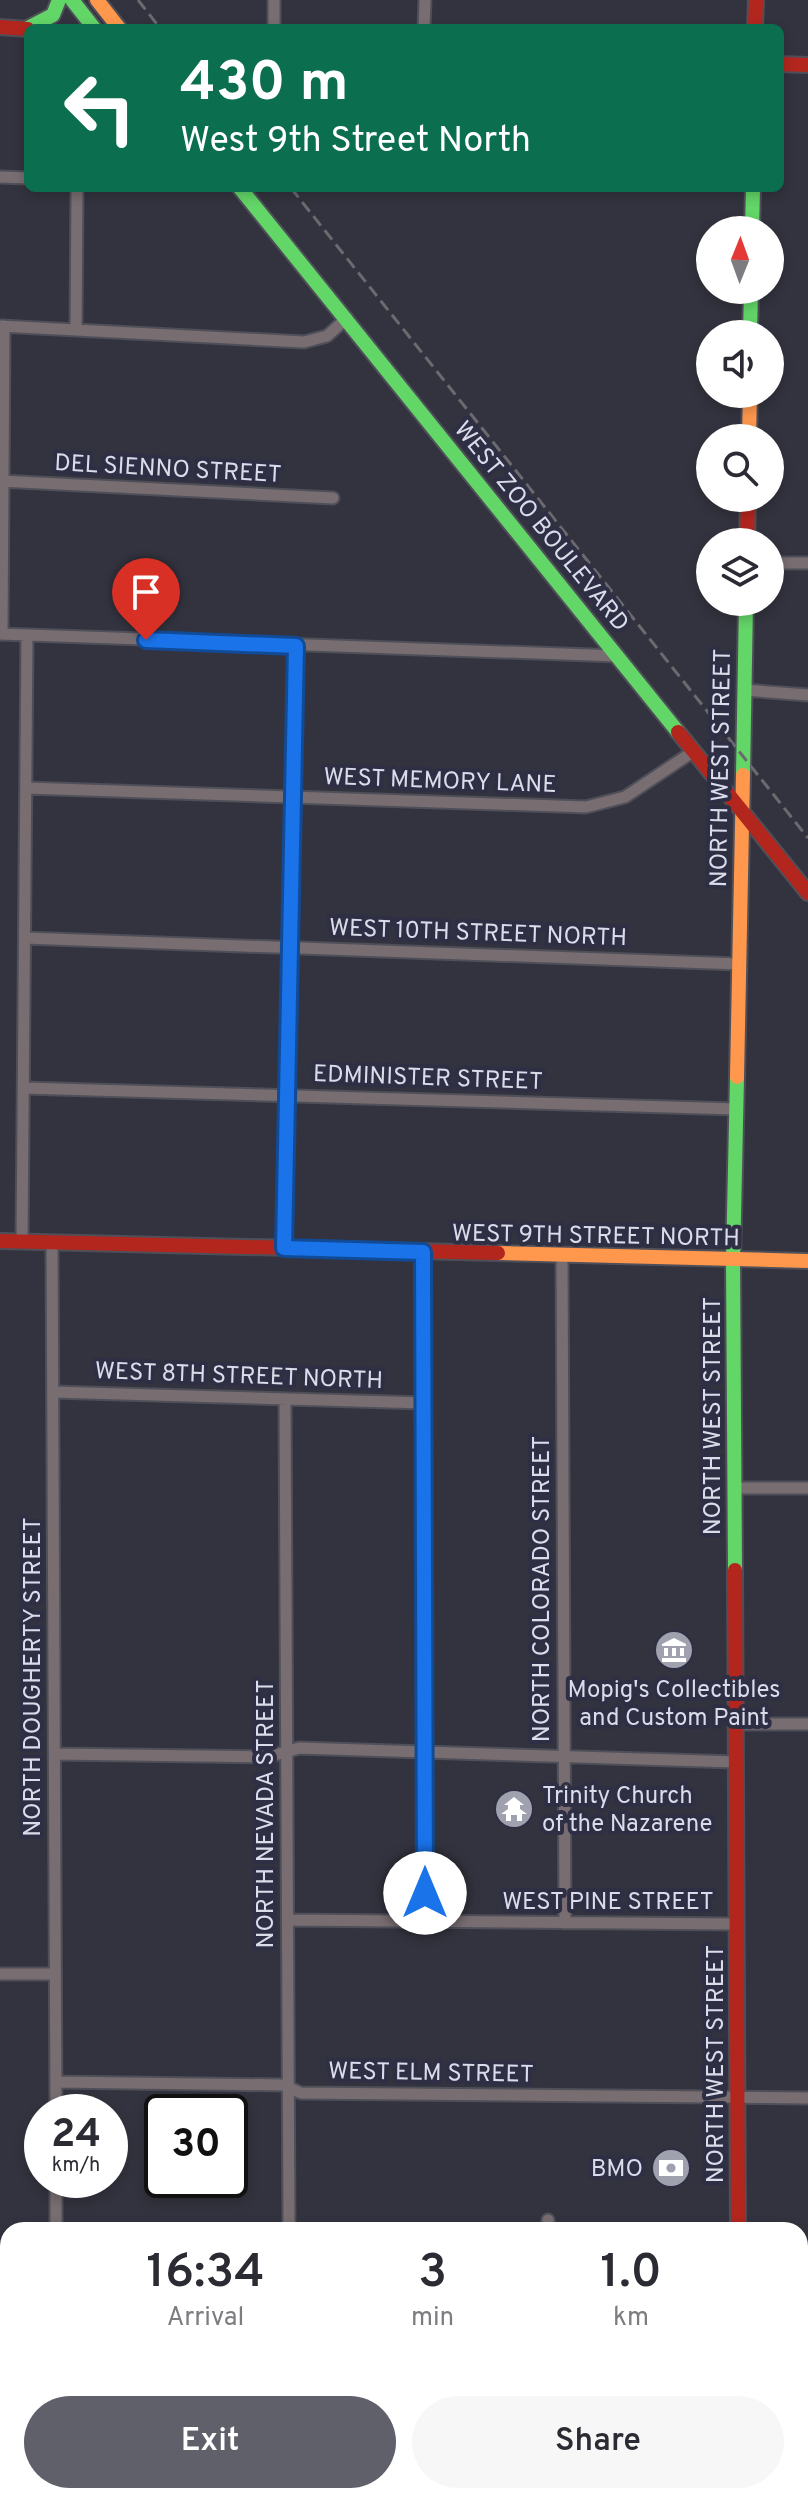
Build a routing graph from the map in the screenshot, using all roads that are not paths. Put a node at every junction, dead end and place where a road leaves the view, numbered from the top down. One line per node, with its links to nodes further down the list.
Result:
1 (59, 0): 7 (main road)
2 (72, 0): 8 (main road)
3 (97, 0): 9 (main road)
4 (274, 0): 10 (street)
5 (425, 0): 11 (street)
6 (756, 0): 12 (main road)
7 (36, 24)
8 (91, 24)
9 (116, 24)
10 (274, 24)
11 (424, 24)
12 (755, 24)
13 (0, 27): 14 (main road)
14 (24, 29)
15 (784, 64): 16 (main road)
16 (808, 65)
17 (0, 177): 18 (street)
18 (24, 178)
19 (77, 192): 25 (street)
20 (243, 192): 23 (main road, WEST ZOO BOULEVARD)
21 (753, 192): 22 (main road)
22 (752, 216)
23 (347, 318): 25 (street); 34 (main road, WEST ZOO BOULEVARD)
24 (2, 326): 25 (street); 26 (street)
25 (76, 330)
26 (2, 481): 27 (street, DEL SIENNO STREET); 31 (street)
27 (333, 498)
28 (784, 563): 29 (street)
29 (808, 563)
30 (746, 616): 35 (main road, NORTH WEST STREET)
31 (1, 634): 32 (street)
32 (27, 635): 33 (street); 38 (street)
33 (296, 646): 34 (street); 39 (street)
34 (618, 656): 37 (main road, WEST ZOO BOULEVARD)
35 (744, 690): 36 (street); 40 (main road, NORTH WEST STREET)
36 (808, 695)
37 (694, 751): 39 (street, WEST MEMORY LANE); 40 (main road, WEST ZOO BOULEVARD)
38 (26, 788): 39 (street, WEST MEMORY LANE); 42 (street)
39 (293, 797): 43 (street)
40 (742, 810): 41 (main road, WEST ZOO BOULEVARD); 44 (main road, NORTH WEST STREET)
41 (808, 893)
42 (25, 938): 43 (street, WEST 10TH STREET NORTH); 45 (street)
43 (290, 947): 44 (street, WEST 10TH STREET NORTH); 46 (street)
44 (738, 964): 47 (main road, NORTH WEST STREET)
45 (24, 1088): 46 (street, EDMINISTER STREET); 49 (street)
46 (287, 1095): 47 (street, EDMINISTER STREET); 51 (street)
47 (736, 1109): 54 (main road, NORTH WEST STREET)
48 (0, 1241): 49 (main road, WEST 9TH STREET NORTH)
49 (22, 1241): 50 (main road, WEST 9TH STREET NORTH)
50 (52, 1242): 51 (main road, WEST 9TH STREET NORTH); 56 (street, NORTH DOUGHERTY STREET)
51 (284, 1248): 52 (main road, WEST 9TH STREET NORTH)
52 (423, 1252): 53 (main road, WEST 9TH STREET NORTH); 58 (street)
53 (562, 1256): 54 (main road, WEST 9TH STREET NORTH); 66 (street, NORTH COLORADO STREET)
54 (733, 1261): 55 (main road, WEST 9TH STREET NORTH); 59 (main road, NORTH WEST STREET)
55 (808, 1261)
56 (53, 1392): 57 (street, WEST 8TH STREET NORTH); 65 (street, NORTH DOUGHERTY STREET)
57 (285, 1399): 58 (street, WEST 8TH STREET NORTH); 63 (street, NORTH NEVADA STREET)
58 (424, 1403): 64 (street)
59 (734, 1488): 60 (street); 61 (main road, NORTH WEST STREET)
60 (808, 1488)
61 (735, 1724): 62 (street); 67 (main road, NORTH WEST STREET)
62 (808, 1724)
63 (287, 1752): 64 (street); 65 (street); 68 (street, NORTH NEVADA STREET)
64 (426, 1752): 66 (street); 69 (street)
65 (55, 1754): 73 (street, NORTH DOUGHERTY STREET)
66 (564, 1756): 67 (street); 70 (street, NORTH COLORADO STREET)
67 (735, 1762): 71 (main road, NORTH WEST STREET)
68 (288, 1920): 69 (street, WEST PINE STREET); 75 (street, NORTH NEVADA STREET)
69 (425, 1921): 70 (street, WEST PINE STREET)
70 (565, 1923): 71 (street, WEST PINE STREET)
71 (736, 1924): 77 (main road, NORTH WEST STREET)
72 (0, 1974): 73 (street)
73 (55, 1974): 74 (street, NORTH DOUGHERTY STREET)
74 (56, 2082): 75 (street, WEST ELM STREET); 76 (street, NORTH DOUGHERTY STREET)
75 (289, 2088): 77 (street, WEST ELM STREET); 81 (street, NORTH NEVADA STREET)
76 (56, 2094)
77 (737, 2097): 78 (street, WEST ELM STREET); 82 (main road, NORTH WEST STREET)
78 (808, 2098)
79 (56, 2198): 80 (street)
80 (56, 2222)
81 (289, 2222)
82 (738, 2222)

